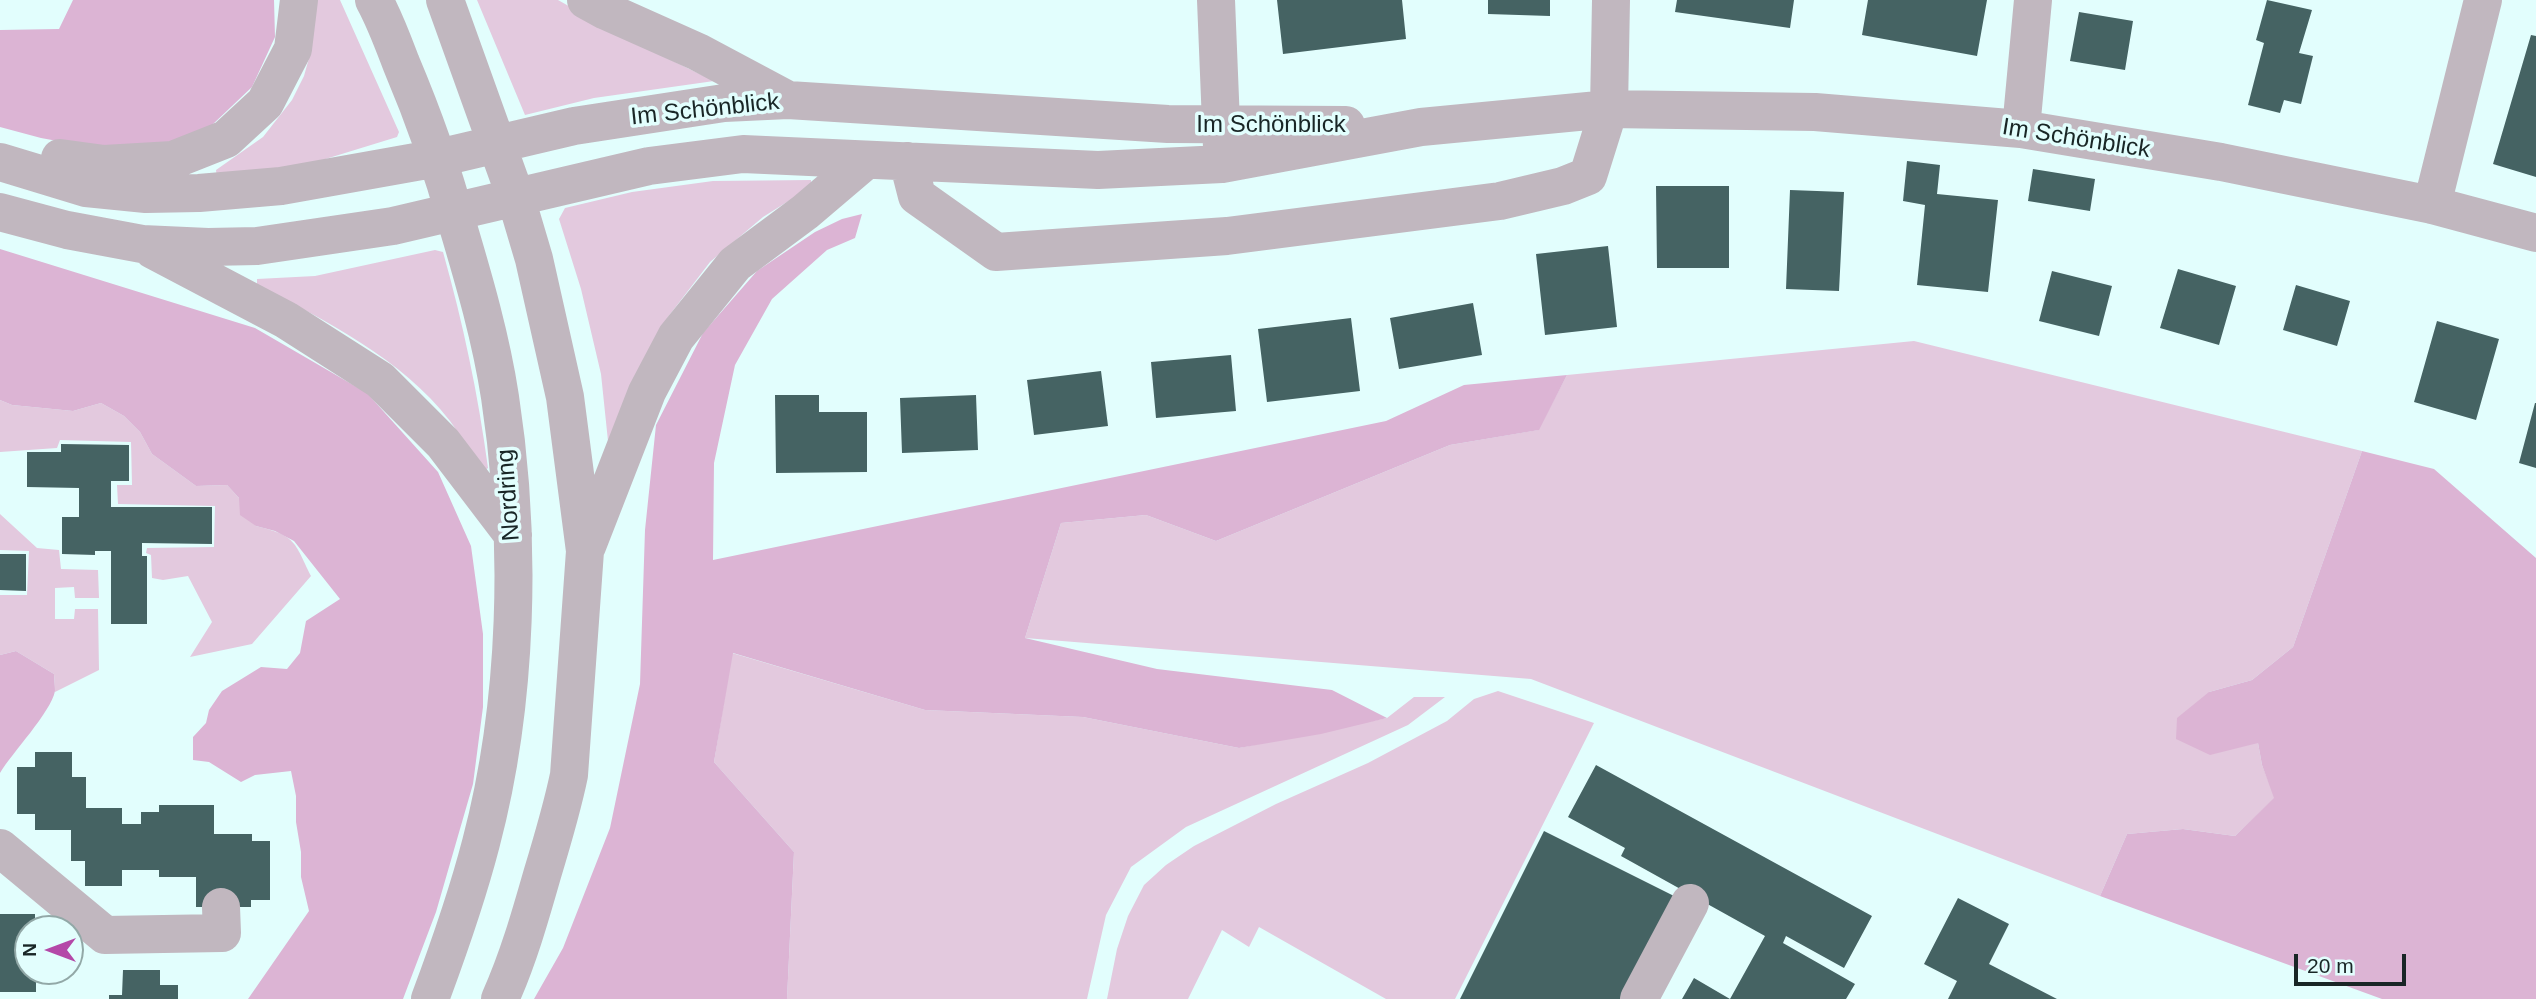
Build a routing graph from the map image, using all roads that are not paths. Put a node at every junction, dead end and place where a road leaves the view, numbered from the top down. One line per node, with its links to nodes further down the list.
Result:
1 (299, 0): 15 (street)
2 (374, 0): 16 (street, Nordring)
3 (445, 0): 14 (street)
4 (586, 0): 9 (street)
5 (1216, 0): 11 (street)
6 (1611, 0): 10 (street)
7 (2033, 0): 13 (street)
8 (2483, 0): 22 (street)
9 (788, 100): 11 (street, Im Schönblick); 14 (street, Im Schönblick)
10 (1609, 109): 12 (street, Im Schönblick); 13 (street, Im Schönblick); 18 (street)
11 (1222, 124): 12 (street, Im Schönblick); 20 (street)
12 (1420, 127): 20 (street, Im Schönblick)
13 (2021, 129): 22 (street, Im Schönblick)
14 (498, 145): 16 (street, Im Schönblick); 21 (street)
15 (0, 149)
16 (438, 158): 19 (street, Im Schönblick); 24 (street, Nordring)
17 (865, 161): 18 (street, Im Schönblick); 21 (street, Im Schönblick); 28 (street)
18 (908, 161): 20 (street, Im Schönblick)
19 (0, 162)
20 (1222, 164)
21 (515, 195): 24 (street, Im Schönblick); 28 (street)
22 (2432, 205): 25 (street, Im Schönblick)
23 (0, 212): 26 (street, Im Schönblick)
24 (454, 212): 26 (street, Im Schönblick); 27 (street, Nordring)
25 (2536, 233)
26 (142, 244): 27 (street)
27 (513, 535): 32 (street, Nordring)
28 (584, 551): 33 (street)
29 (0, 848): 31 (street)
30 (1690, 903): 34 (street)
31 (221, 906)
32 (430, 999)
33 (500, 999)
34 (1639, 999)

